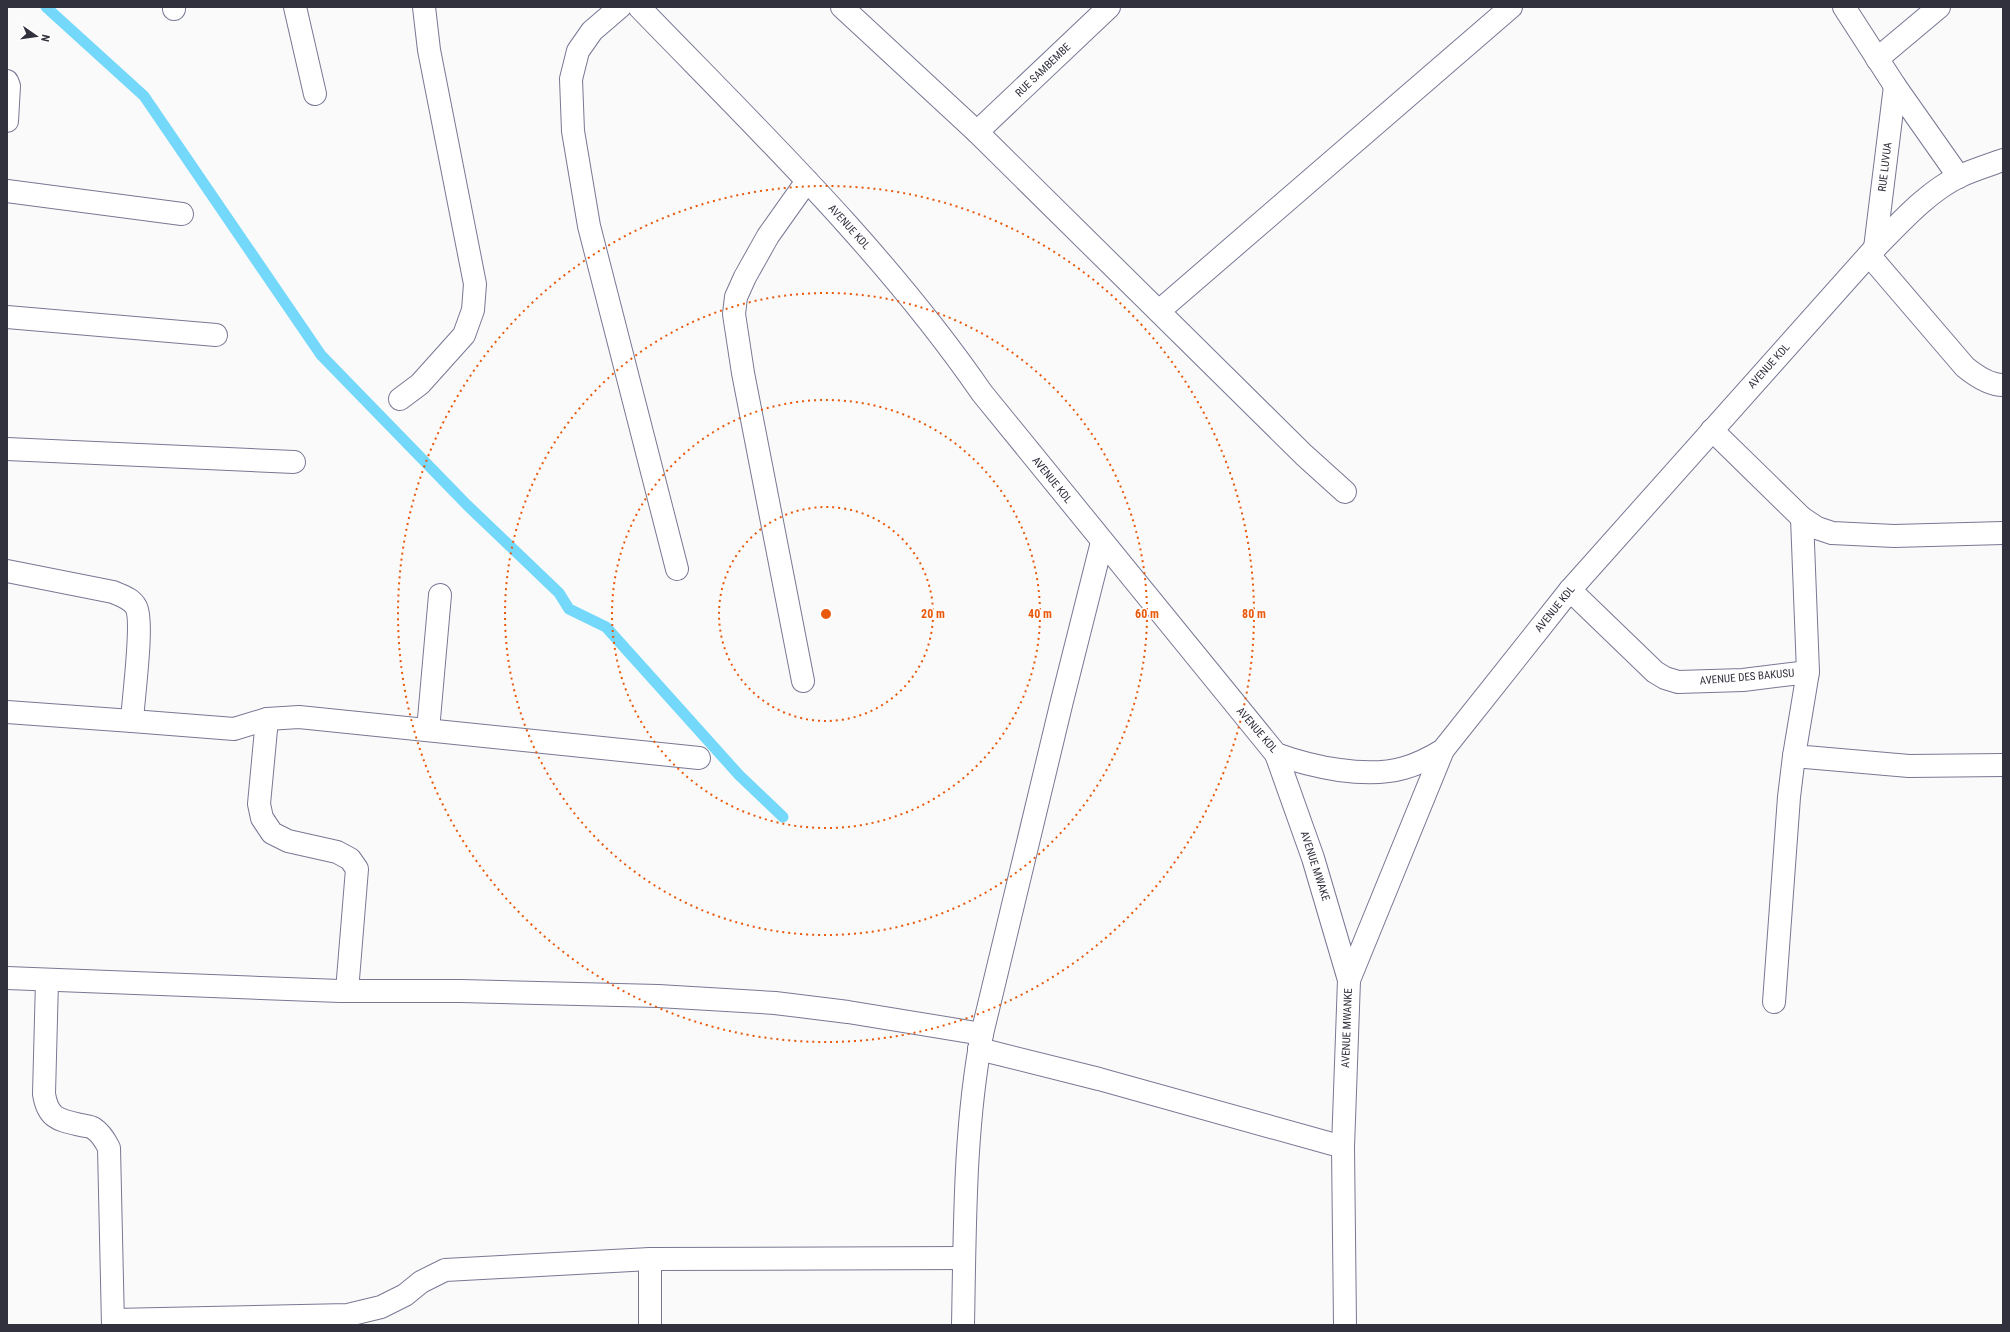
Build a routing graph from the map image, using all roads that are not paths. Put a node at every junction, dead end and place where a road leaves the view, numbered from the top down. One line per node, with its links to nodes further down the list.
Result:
1 (295, 7): 13 (street)
2 (424, 7): 26 (street)
3 (620, 7): 34 (street)
4 (639, 7): 18 (street, AVENUE KDL)
5 (842, 7): 15 (street)
6 (1109, 7): 15 (street, RUE SAMBEMBE)
7 (1511, 7): 22 (street)
8 (1844, 7): 10 (street)
9 (1939, 7): 10 (street)
10 (1877, 59): 12 (street)
11 (7, 81): 14 (street)
12 (1895, 86): 17 (street); 21 (street, RUE LUVUA)
13 (315, 94)
14 (7, 121)
15 (977, 132): 22 (street)
16 (2003, 160): 17 (street, AVENUE KDL)
17 (1959, 177): 21 (street, AVENUE KDL)
18 (807, 181): 33 (street, AVENUE KDL); 39 (street)
19 (7, 192): 20 (street)
20 (182, 214)
21 (1872, 252): 25 (street); 27 (street, AVENUE KDL)
22 (1159, 311): 30 (street)
23 (7, 317): 24 (street)
24 (216, 335)
25 (2003, 385)
26 (400, 399)
27 (1712, 430): 31 (street); 36 (street, AVENUE KDL)
28 (7, 449): 29 (street)
29 (294, 462)
30 (1345, 492)
31 (1802, 518): 32 (street); 38 (street)
32 (2003, 533)
33 (1102, 542): 45 (street, AVENUE KDL); 54 (street)
34 (677, 569)
35 (7, 571): 42 (street)
36 (1570, 590): 38 (street, AVENUE DES BAKUSU); 44 (street, AVENUE KDL)
37 (440, 595): 43 (street)
38 (1808, 672): 46 (street, AVENUE DES BAKUSU)
39 (803, 681)
40 (7, 712): 42 (street)
41 (267, 719): 42 (street); 43 (street); 52 (street)
42 (132, 721)
43 (428, 730): 47 (street)
44 (1443, 750): 45 (street, AVENUE KDL); 50 (street, AVENUE MWANKE)
45 (1276, 754): 50 (street, AVENUE MWAKE)
46 (1794, 756): 48 (street); 53 (street, AVENUE DES BAKUSU)
47 (699, 758)
48 (2003, 765)
49 (7, 978): 51 (street)
50 (1349, 980): 55 (street, AVENUE MWANKE)
51 (47, 981): 52 (street); 58 (street)
52 (347, 991): 54 (street)
53 (1774, 1002)
54 (980, 1041): 55 (street); 56 (street)
55 (1343, 1147): 61 (street, AVENUE MWANKE)
56 (964, 1258): 57 (street); 60 (street)
57 (650, 1259): 58 (street); 59 (street)
58 (113, 1323)
59 (650, 1325)
60 (963, 1325)
61 (1345, 1325)

